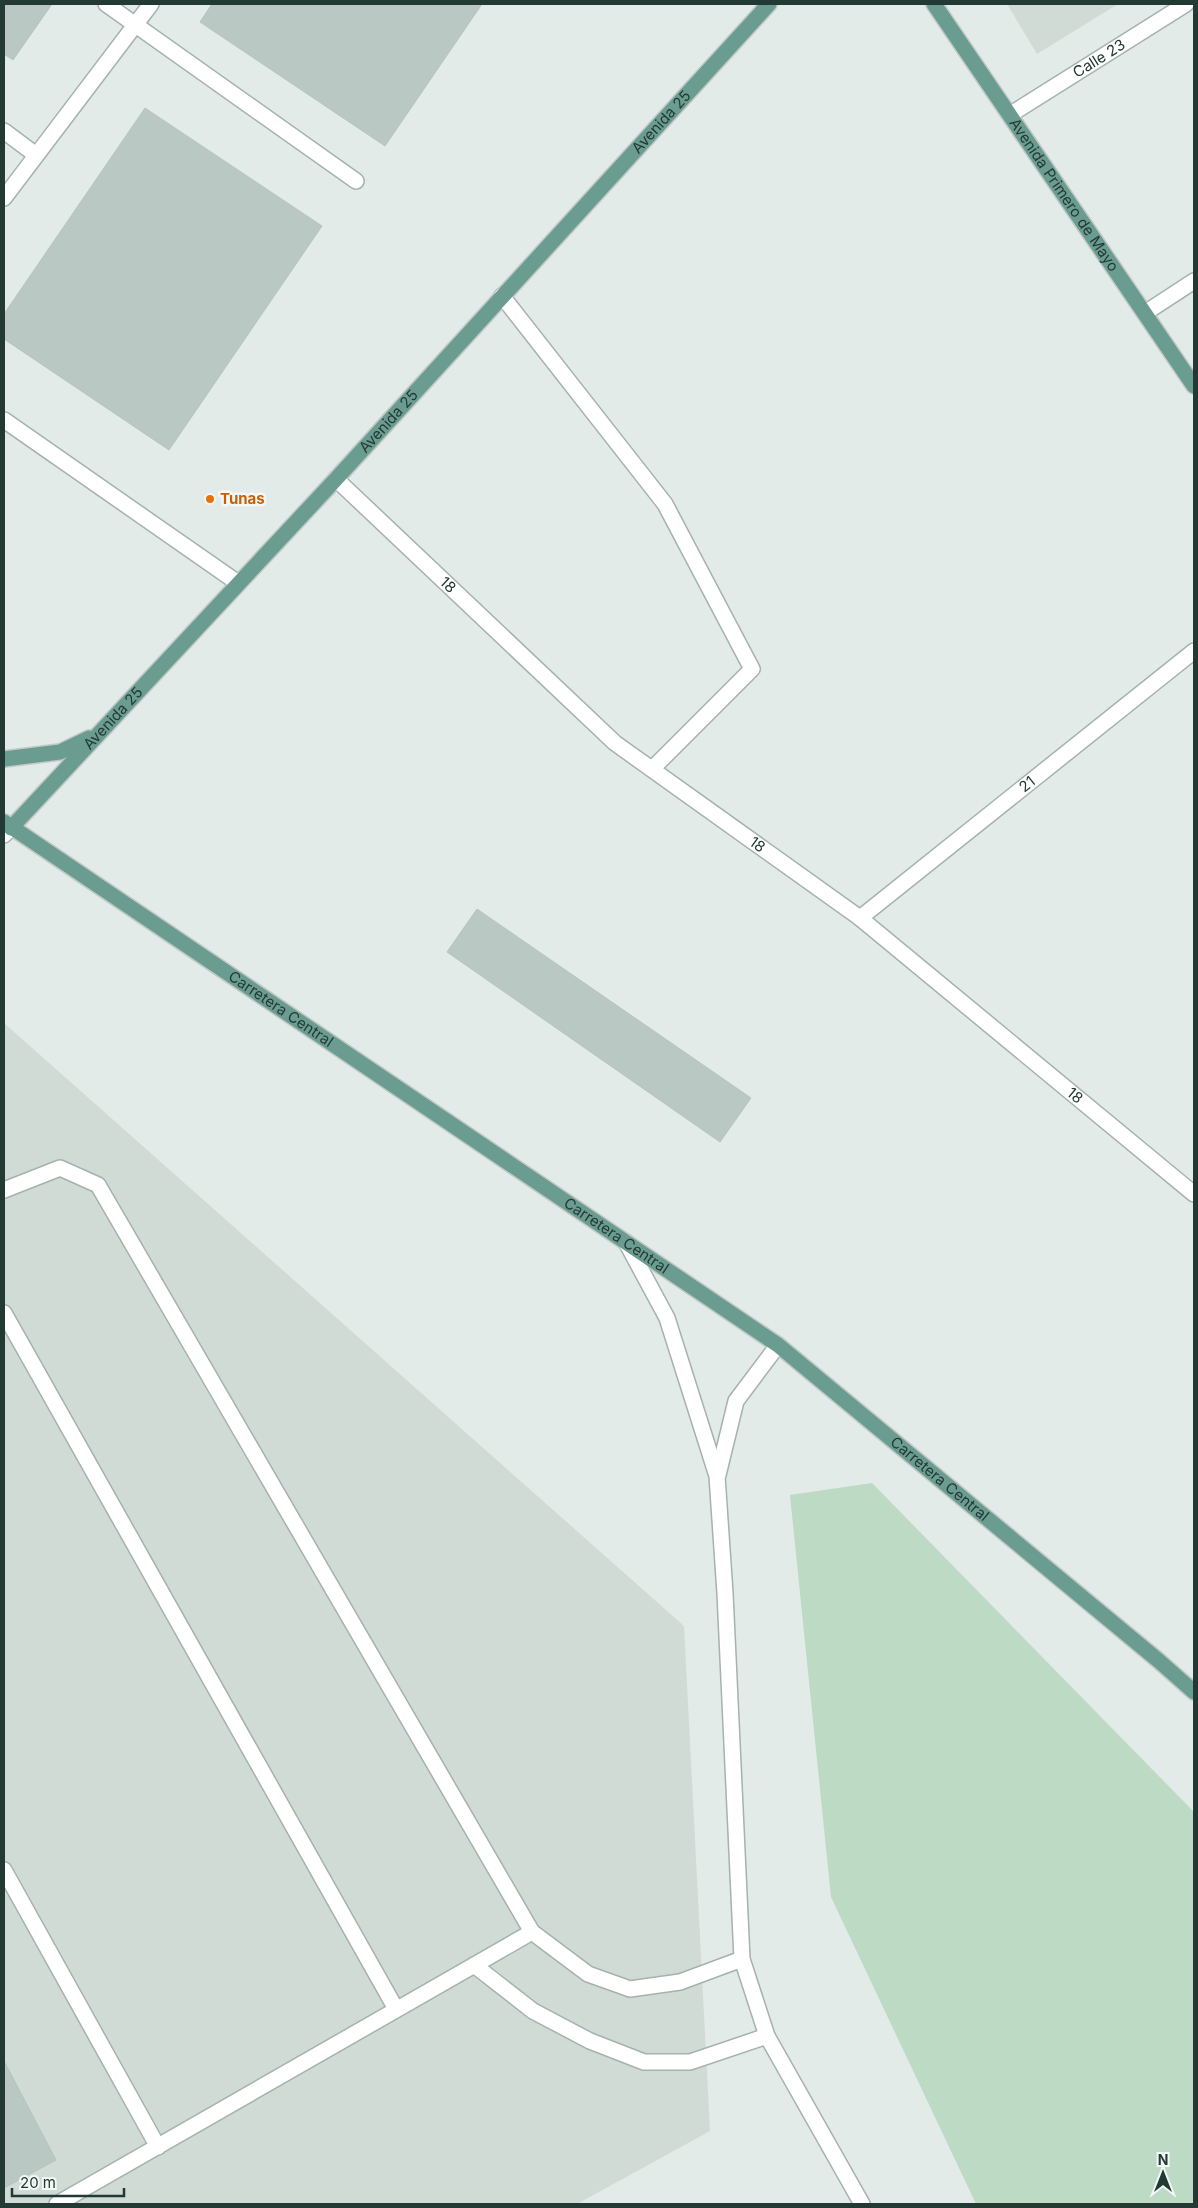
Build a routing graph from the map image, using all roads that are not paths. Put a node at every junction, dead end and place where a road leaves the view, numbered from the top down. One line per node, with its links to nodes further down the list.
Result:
1 (106, 4): 6 (street)
2 (151, 4): 6 (street)
3 (934, 4): 7 (main road, Avenida Primero de Mayo)
4 (1186, 4): 7 (street, Calle 23)
5 (764, 7): 13 (main road, Avenida 25)
6 (135, 24): 9 (street); 10 (street)
7 (1011, 114): 14 (main road, Avenida Primero de Mayo)
8 (4, 131): 9 (street)
9 (36, 155): 11 (street)
10 (356, 181)
11 (4, 198)
12 (1194, 281): 14 (street)
13 (502, 296): 17 (main road, Avenida 25); 22 (street)
14 (1145, 313): 15 (main road, Avenida Primero de Mayo)
15 (1194, 386)
16 (4, 420): 18 (street)
17 (336, 479): 18 (main road, Avenida 25); 22 (street, 18)
18 (238, 583): 20 (main road, Avenida 25)
19 (1194, 651): 24 (street, 21)
20 (97, 734): 21 (main road); 23 (main road, Avenida 25)
21 (4, 759)
22 (652, 769): 24 (street, 18)
23 (6, 828): 27 (main road, Carretera Central)
24 (860, 918): 26 (street, 18)
25 (4, 1190): 33 (street)
26 (1194, 1194)
27 (626, 1242): 29 (main road, Carretera Central); 30 (street)
28 (4, 1313): 36 (street)
29 (778, 1346): 30 (street); 31 (main road, Carretera Central)
30 (717, 1476): 34 (street)
31 (1194, 1692)
32 (4, 1870): 38 (street)
33 (532, 1932): 34 (street); 35 (street)
34 (742, 1959): 37 (street)
35 (474, 1965): 36 (street); 37 (street)
36 (396, 2010): 38 (street)
37 (767, 2036): 40 (street)
38 (158, 2146): 39 (street)
39 (57, 2204)
40 (862, 2204)

